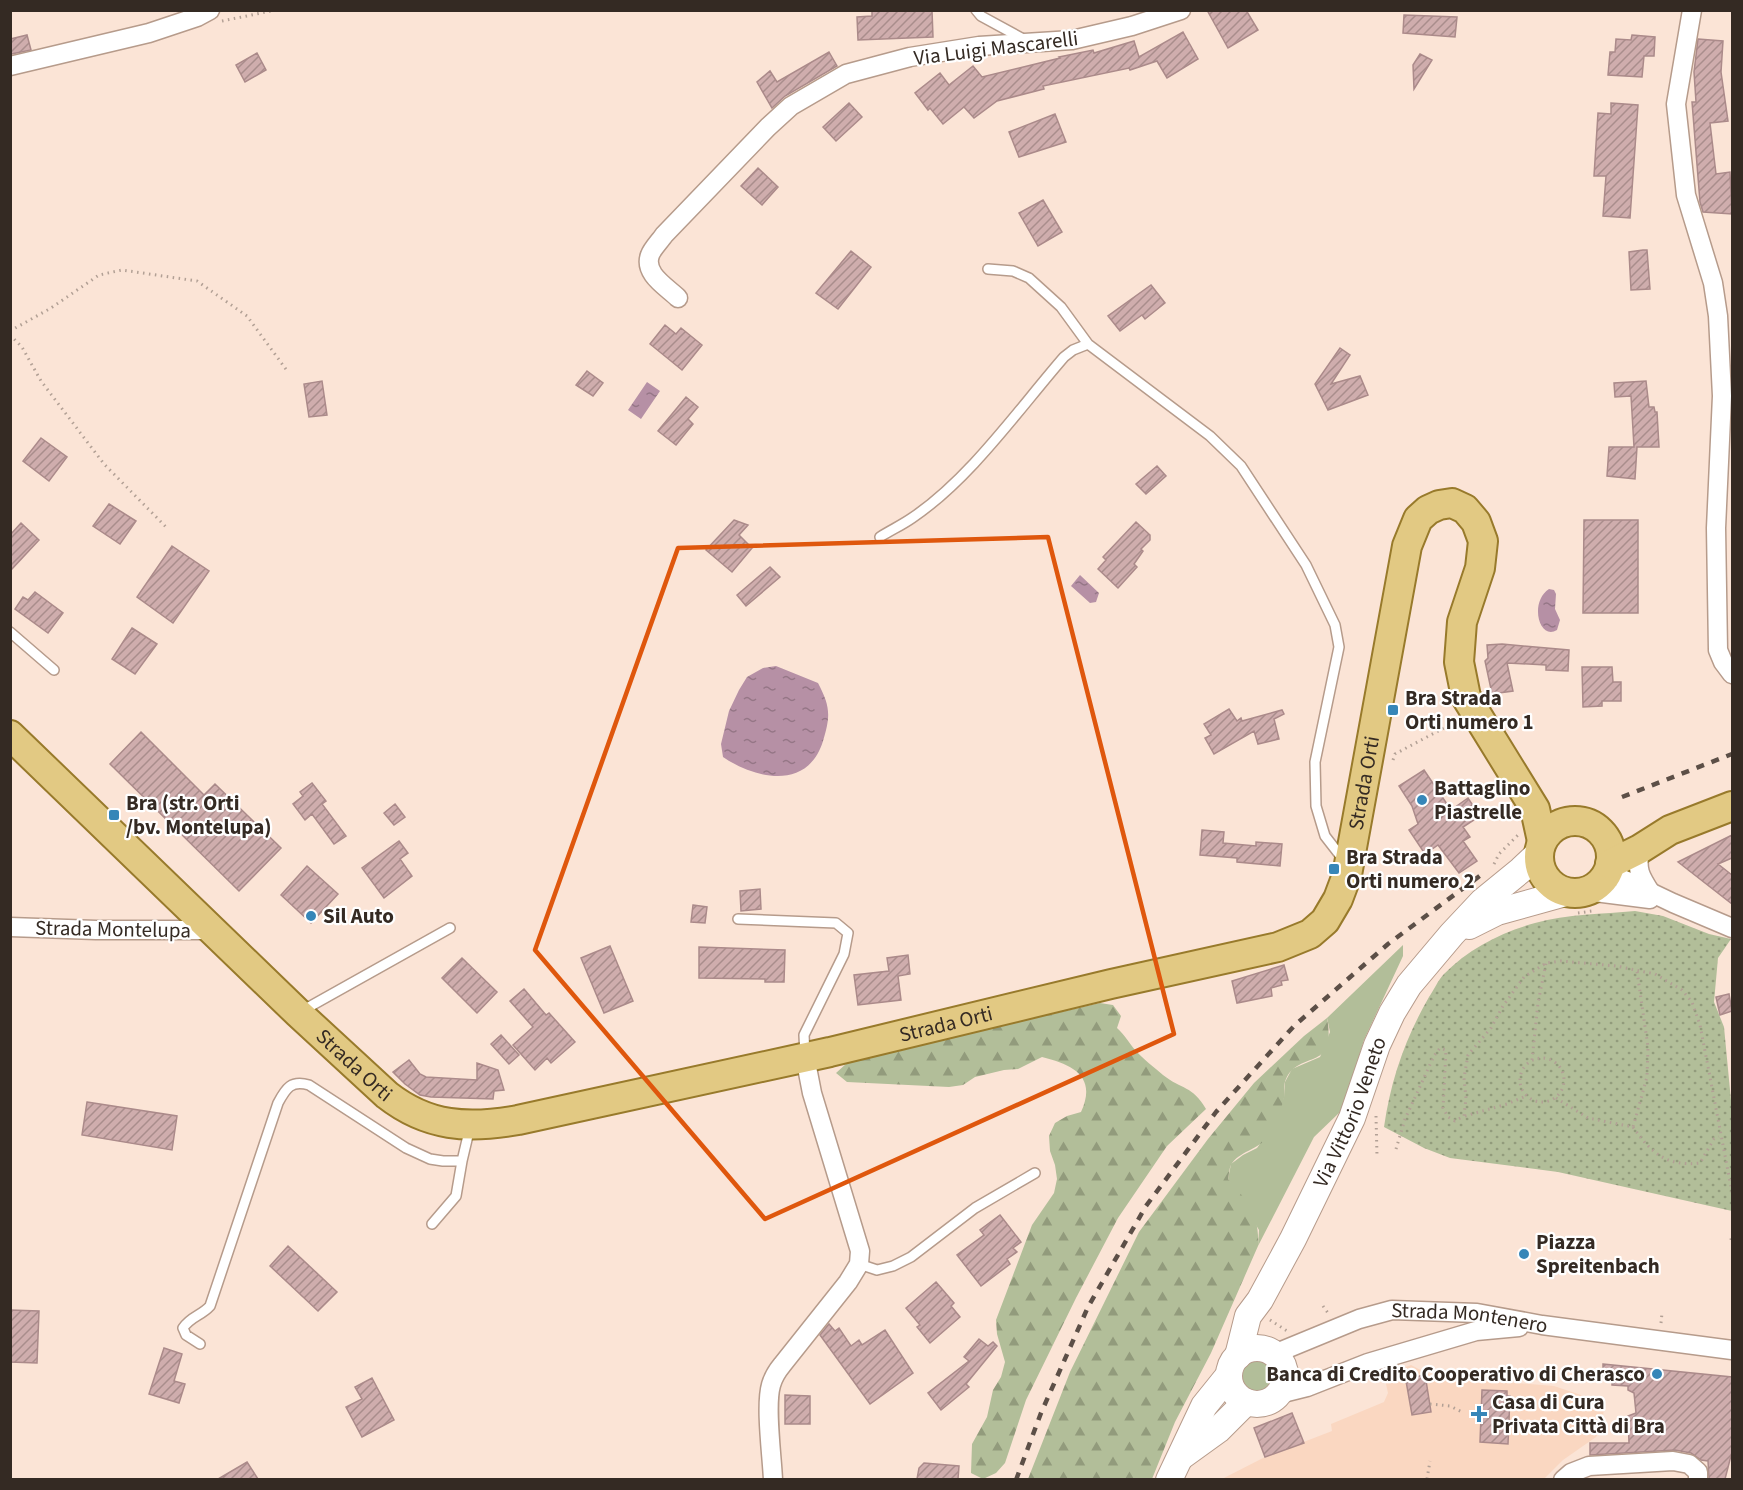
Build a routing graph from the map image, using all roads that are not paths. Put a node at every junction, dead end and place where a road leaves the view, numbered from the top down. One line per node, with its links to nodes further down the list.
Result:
1 (210, 10): 6 (street)
2 (976, 10): 5 (lane)
3 (1181, 10): 5 (street, Via Luigi Mascarelli)
4 (1692, 10): 13 (street)
5 (1030, 43): 8 (street, Via Luigi Mascarelli)
6 (10, 66)
7 (988, 269): 9 (lane)
8 (678, 298)
9 (1088, 345): 10 (lane); 22 (lane)
10 (880, 537)
11 (10, 632): 12 (lane)
12 (54, 670)
13 (1732, 674)
14 (10, 735): 31 (main road, Strada Orti)
15 (1516, 776): 17 (main road, Strada Orti); 20 (main road, Strada Orti); 22 (main road, Strada Orti)
16 (1732, 806): 18 (main road)
17 (1570, 821): 19 (main road); 20 (main road)
18 (1670, 830): 19 (main road); 21 (main road)
19 (1603, 834): 23 (main road)
20 (1541, 847): 25 (main road); 32 (main road, Via Vittorio Veneto)
21 (1640, 849): 23 (main road); 24 (street)
22 (1350, 860): 34 (main road, Strada Orti)
23 (1609, 868): 24 (street); 25 (main road)
24 (1651, 893): 26 (street)
25 (1580, 902): 26 (street); 32 (main road, Via Vittorio Veneto)
26 (1673, 903): 30 (street)
27 (738, 919): 34 (lane)
28 (10, 927): 31 (street, Strada Montelupa)
29 (450, 928): 33 (lane)
30 (1732, 928)
31 (215, 930): 33 (main road, Strada Orti)
32 (1452, 934): 40 (main road, Via Vittorio Veneto)
33 (298, 1013): 35 (main road, Strada Orti)
34 (805, 1057): 35 (main road, Strada Orti); 39 (street)
35 (470, 1125): 36 (lane)
36 (462, 1161): 38 (lane); 42 (lane)
37 (1035, 1173): 39 (lane)
38 (432, 1224)
39 (859, 1264): 49 (street)
40 (1259, 1306): 44 (main road); 45 (main road, Via Vittorio Veneto)
41 (1542, 1325): 43 (street); 44 (street, Strada Montenero); 46 (street, Strada Montenero)
42 (200, 1344)
43 (1732, 1350)
44 (1270, 1352): 45 (main road); 46 (main road)
45 (1233, 1365): 47 (main road); 48 (main road)
46 (1279, 1394): 47 (main road)
47 (1246, 1402): 48 (main road)
48 (1182, 1456): 50 (main road)
49 (773, 1479)
50 (1169, 1479)
51 (1563, 1479): 52 (street)
52 (1698, 1479)

